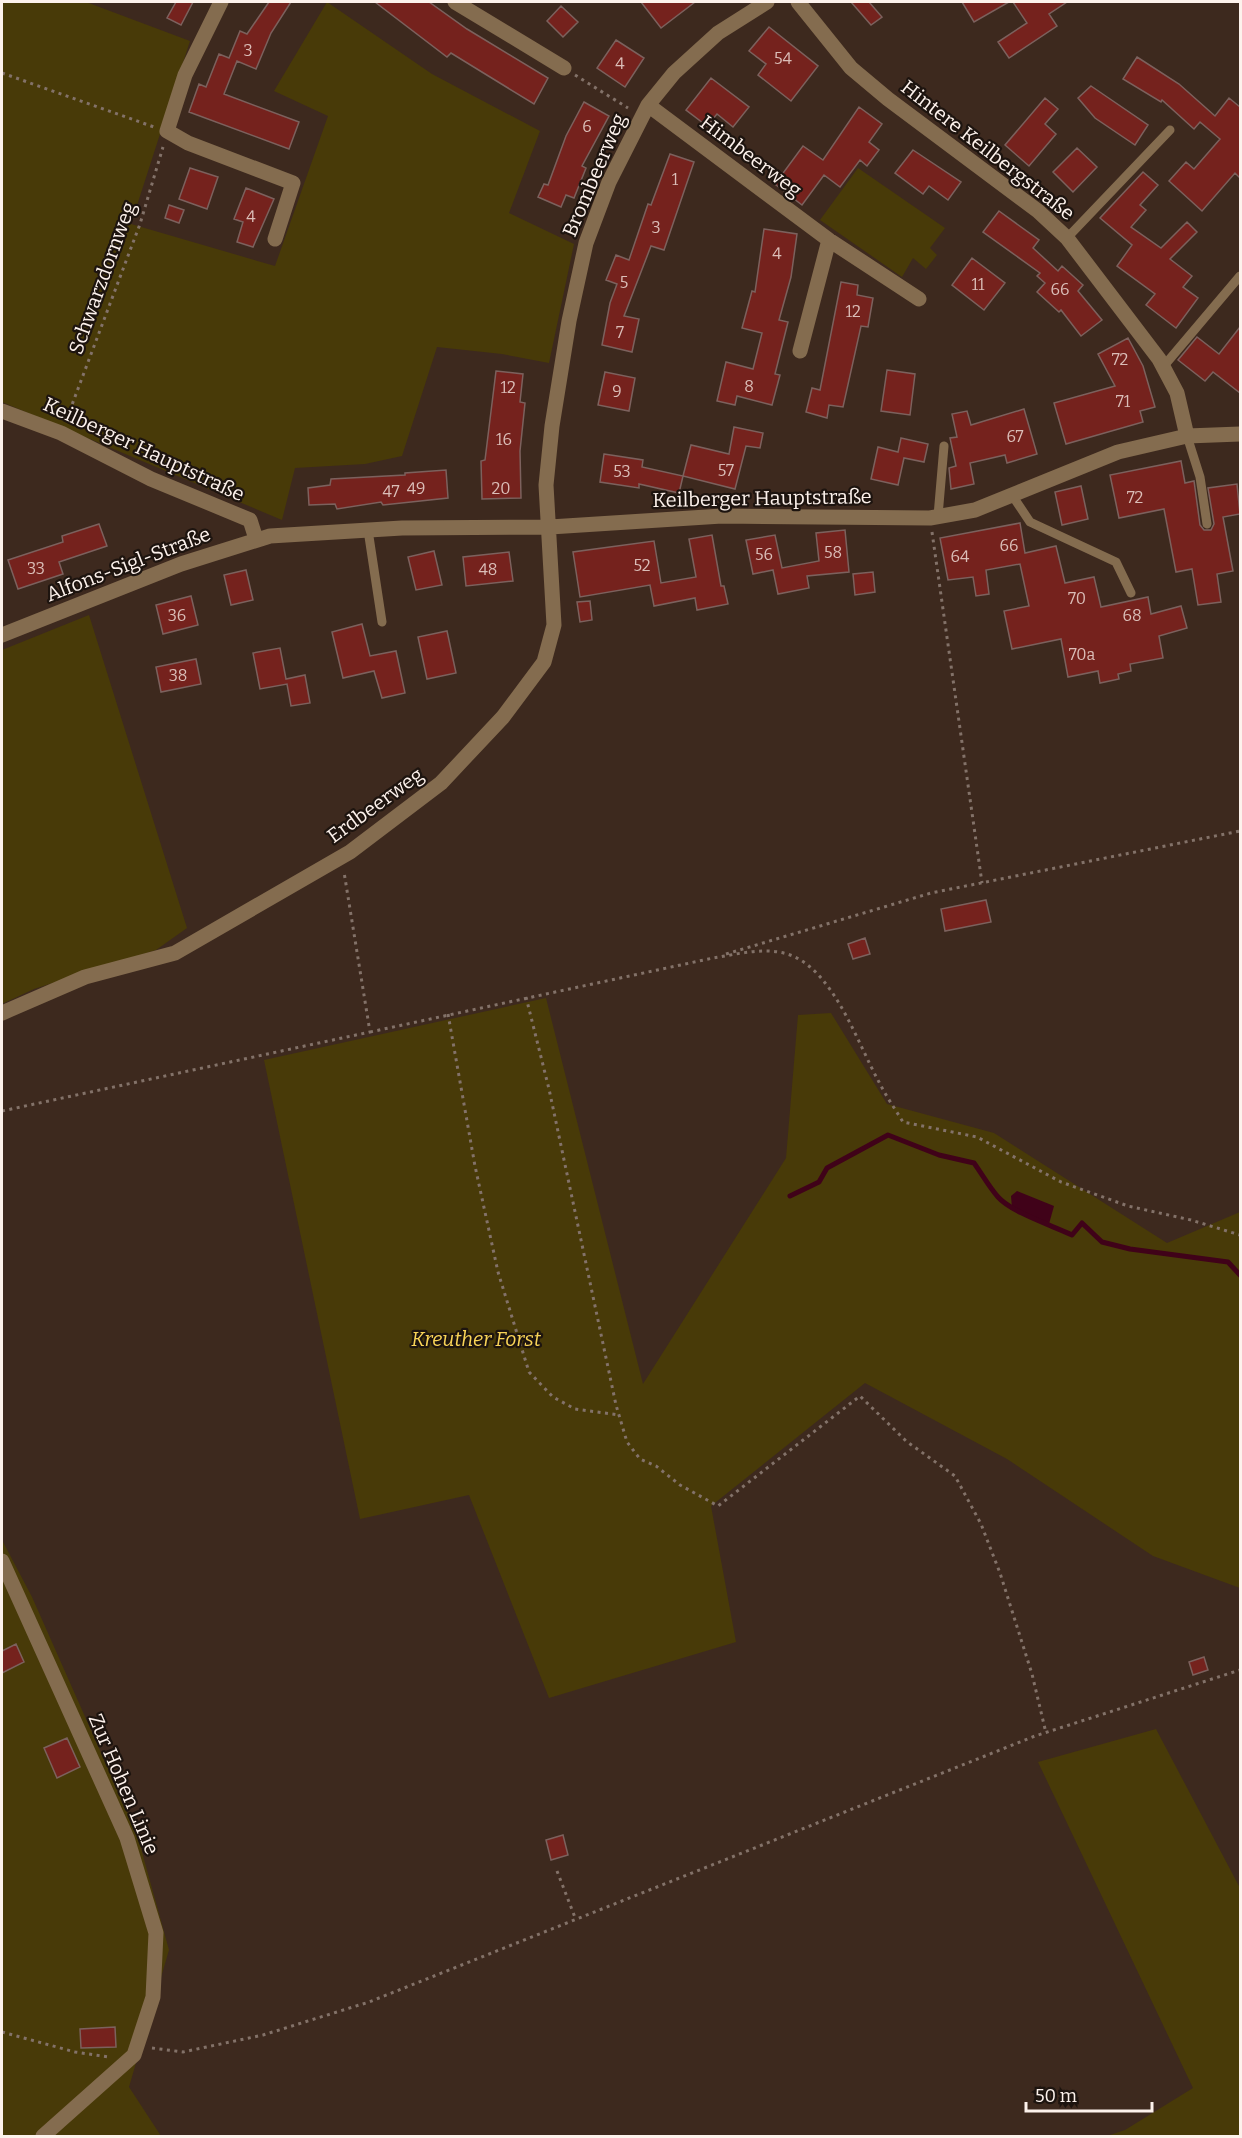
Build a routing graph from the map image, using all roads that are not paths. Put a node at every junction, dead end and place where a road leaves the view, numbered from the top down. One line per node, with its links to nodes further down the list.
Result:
1 (221, 2): 9 (street)
2 (767, 2): 6 (street, Brombeerweg)
3 (798, 2): 8 (street, Hintere Keilbergstraße)
4 (462, 3): 5 (street)
5 (564, 68)
6 (645, 111): 10 (street, Himbeerweg); 22 (street, Brombeerweg)
7 (1170, 130): 8 (lane)
8 (1067, 238): 14 (street, Hintere Keilbergstraße)
9 (275, 239)
10 (829, 240): 12 (street, Himbeerweg); 13 (street)
11 (1240, 276): 14 (lane)
12 (919, 298)
13 (800, 351)
14 (1163, 368): 17 (street, Hintere Keilbergstraße)
15 (2, 411): 24 (street, Keilberger Hauptstraße)
16 (1240, 434): 17 (street, Keilberger Hauptstraße)
17 (1187, 436): 19 (street, Keilberger Hauptstraße); 21 (lane)
18 (944, 446): 20 (lane)
19 (1012, 495): 20 (street, Keilberger Hauptstraße); 25 (lane)
20 (934, 517): 22 (street, Keilberger Hauptstraße)
21 (1207, 524)
22 (550, 527): 23 (street, Keilberger Hauptstraße); 28 (street, Erdbeerweg)
23 (368, 530): 24 (street, Keilberger Hauptstraße); 26 (lane)
24 (263, 538): 27 (street, Alfons-Sigl-Straße)
25 (1131, 593)
26 (382, 621)
27 (2, 635)
28 (2, 1014)
29 (2, 1561): 30 (street, Zur Hohen Linie)
30 (43, 2136)

